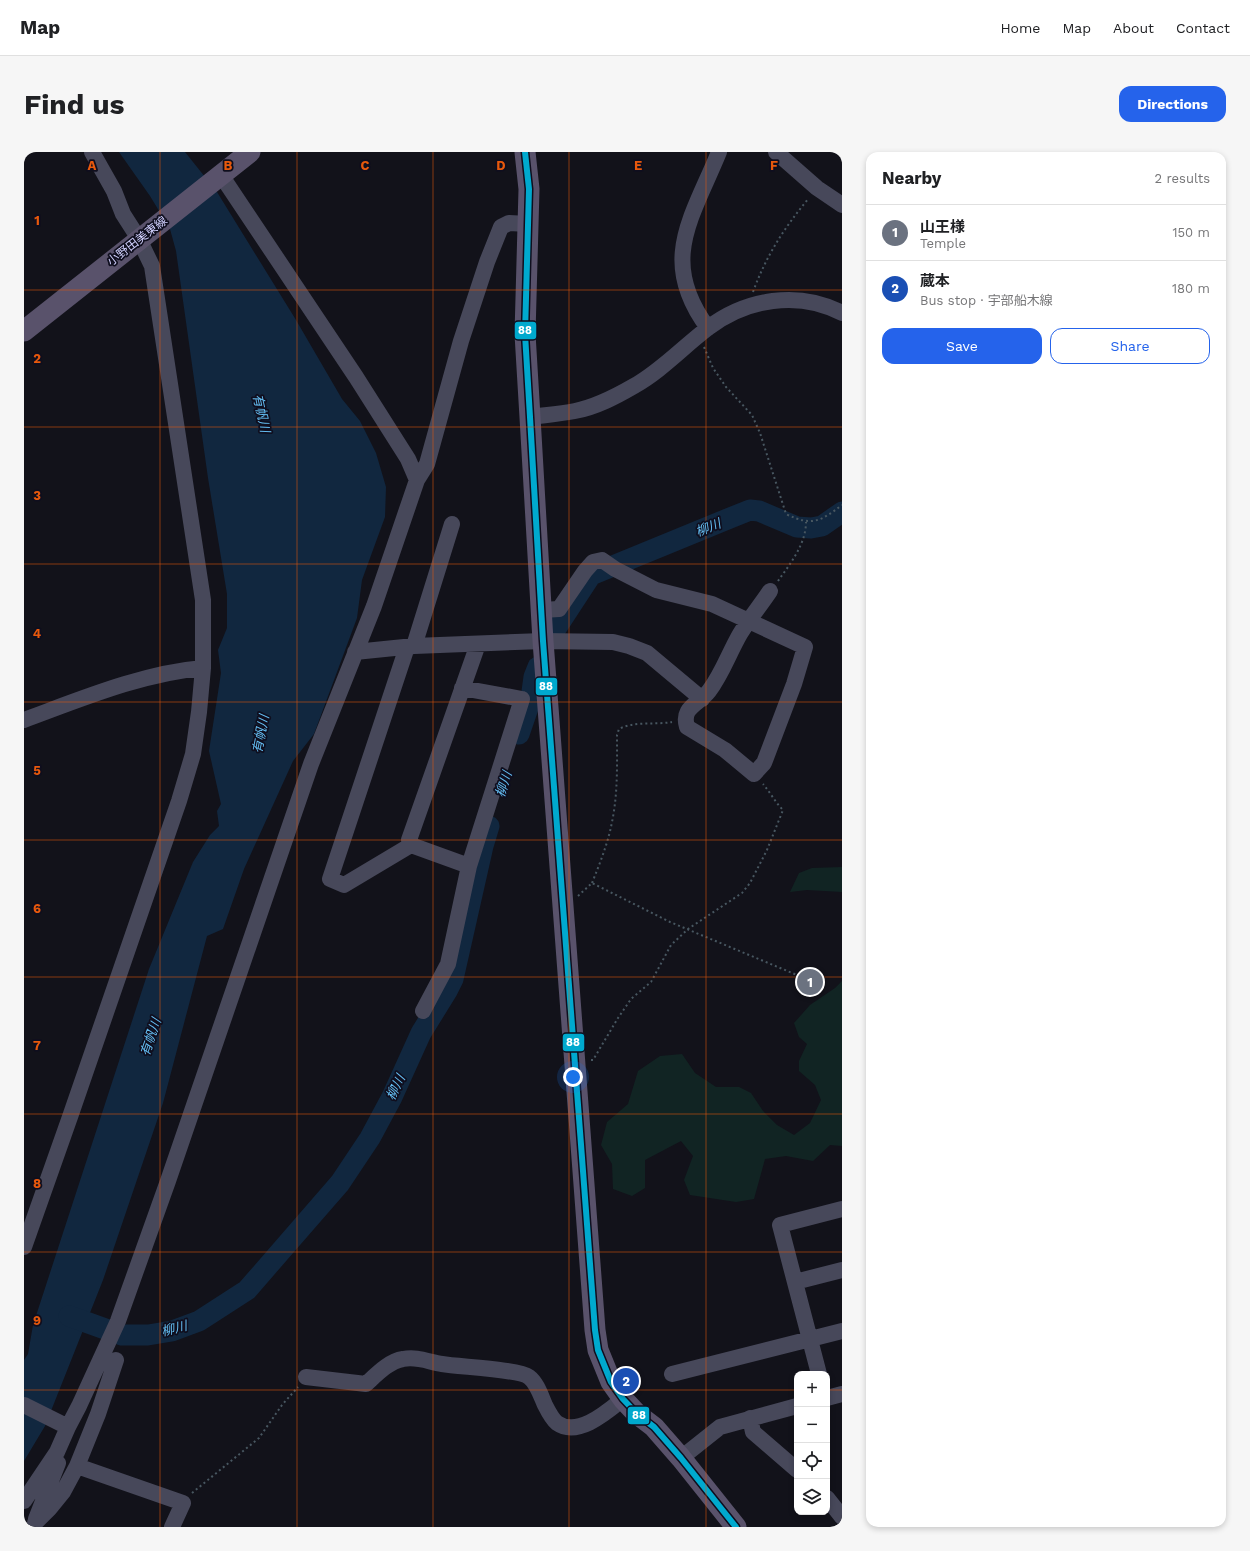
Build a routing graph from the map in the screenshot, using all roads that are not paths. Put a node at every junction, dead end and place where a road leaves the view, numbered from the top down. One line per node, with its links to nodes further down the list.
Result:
1 (92, 152): 9 (street)
2 (250, 152): 6 (main road, 小野田美東線)
3 (526, 152): 8 (main road)
4 (719, 152): 11 (street)
5 (776, 152): 7 (street)
6 (220, 175): 9 (main road, 小野田美東線); 14 (street)
7 (842, 205)
8 (528, 224): 13 (main road); 14 (street)
9 (142, 237): 12 (main road, 小野田美東線); 23 (street)
10 (842, 313): 11 (street)
11 (708, 328): 13 (street)
12 (24, 331)
13 (530, 417): 17 (main road)
14 (417, 480): 22 (street)
15 (452, 524): 21 (street)
16 (770, 592): 18 (street)
17 (542, 610): 18 (street); 19 (main road)
18 (749, 621): 25 (street); 25 (street)
19 (543, 641): 20 (street); 25 (street); 41 (main road)
20 (478, 644): 21 (street); 24 (street)
21 (410, 646): 22 (street); 27 (street)
22 (355, 652): 43 (street)
23 (203, 668): 26 (street); 31 (street)
24 (462, 688): 27 (street); 28 (street)
25 (702, 699)
26 (24, 720)
27 (411, 845): 28 (street)
28 (469, 866): 29 (street)
29 (423, 1011)
30 (842, 1209): 33 (street)
31 (24, 1247)
32 (842, 1270): 33 (street)
33 (795, 1282): 35 (street)
34 (842, 1331): 35 (street)
35 (810, 1339): 36 (street); 37 (street)
36 (817, 1371)
37 (672, 1374)
38 (306, 1377): 41 (street)
39 (842, 1394): 40 (street)
40 (830, 1397)
41 (623, 1399): 47 (main road)
42 (24, 1405): 46 (street)
43 (79, 1406): 46 (street); 48 (street)
44 (794, 1407): 45 (street)
45 (750, 1418): 47 (street); 49 (street)
46 (64, 1428): 50 (street); 53 (street)
47 (681, 1458): 55 (main road)
48 (77, 1466): 53 (street); 54 (street)
49 (794, 1467)
50 (24, 1501)
51 (830, 1502): 52 (street)
52 (842, 1518)
53 (33, 1525)
54 (172, 1527)
55 (736, 1527)

